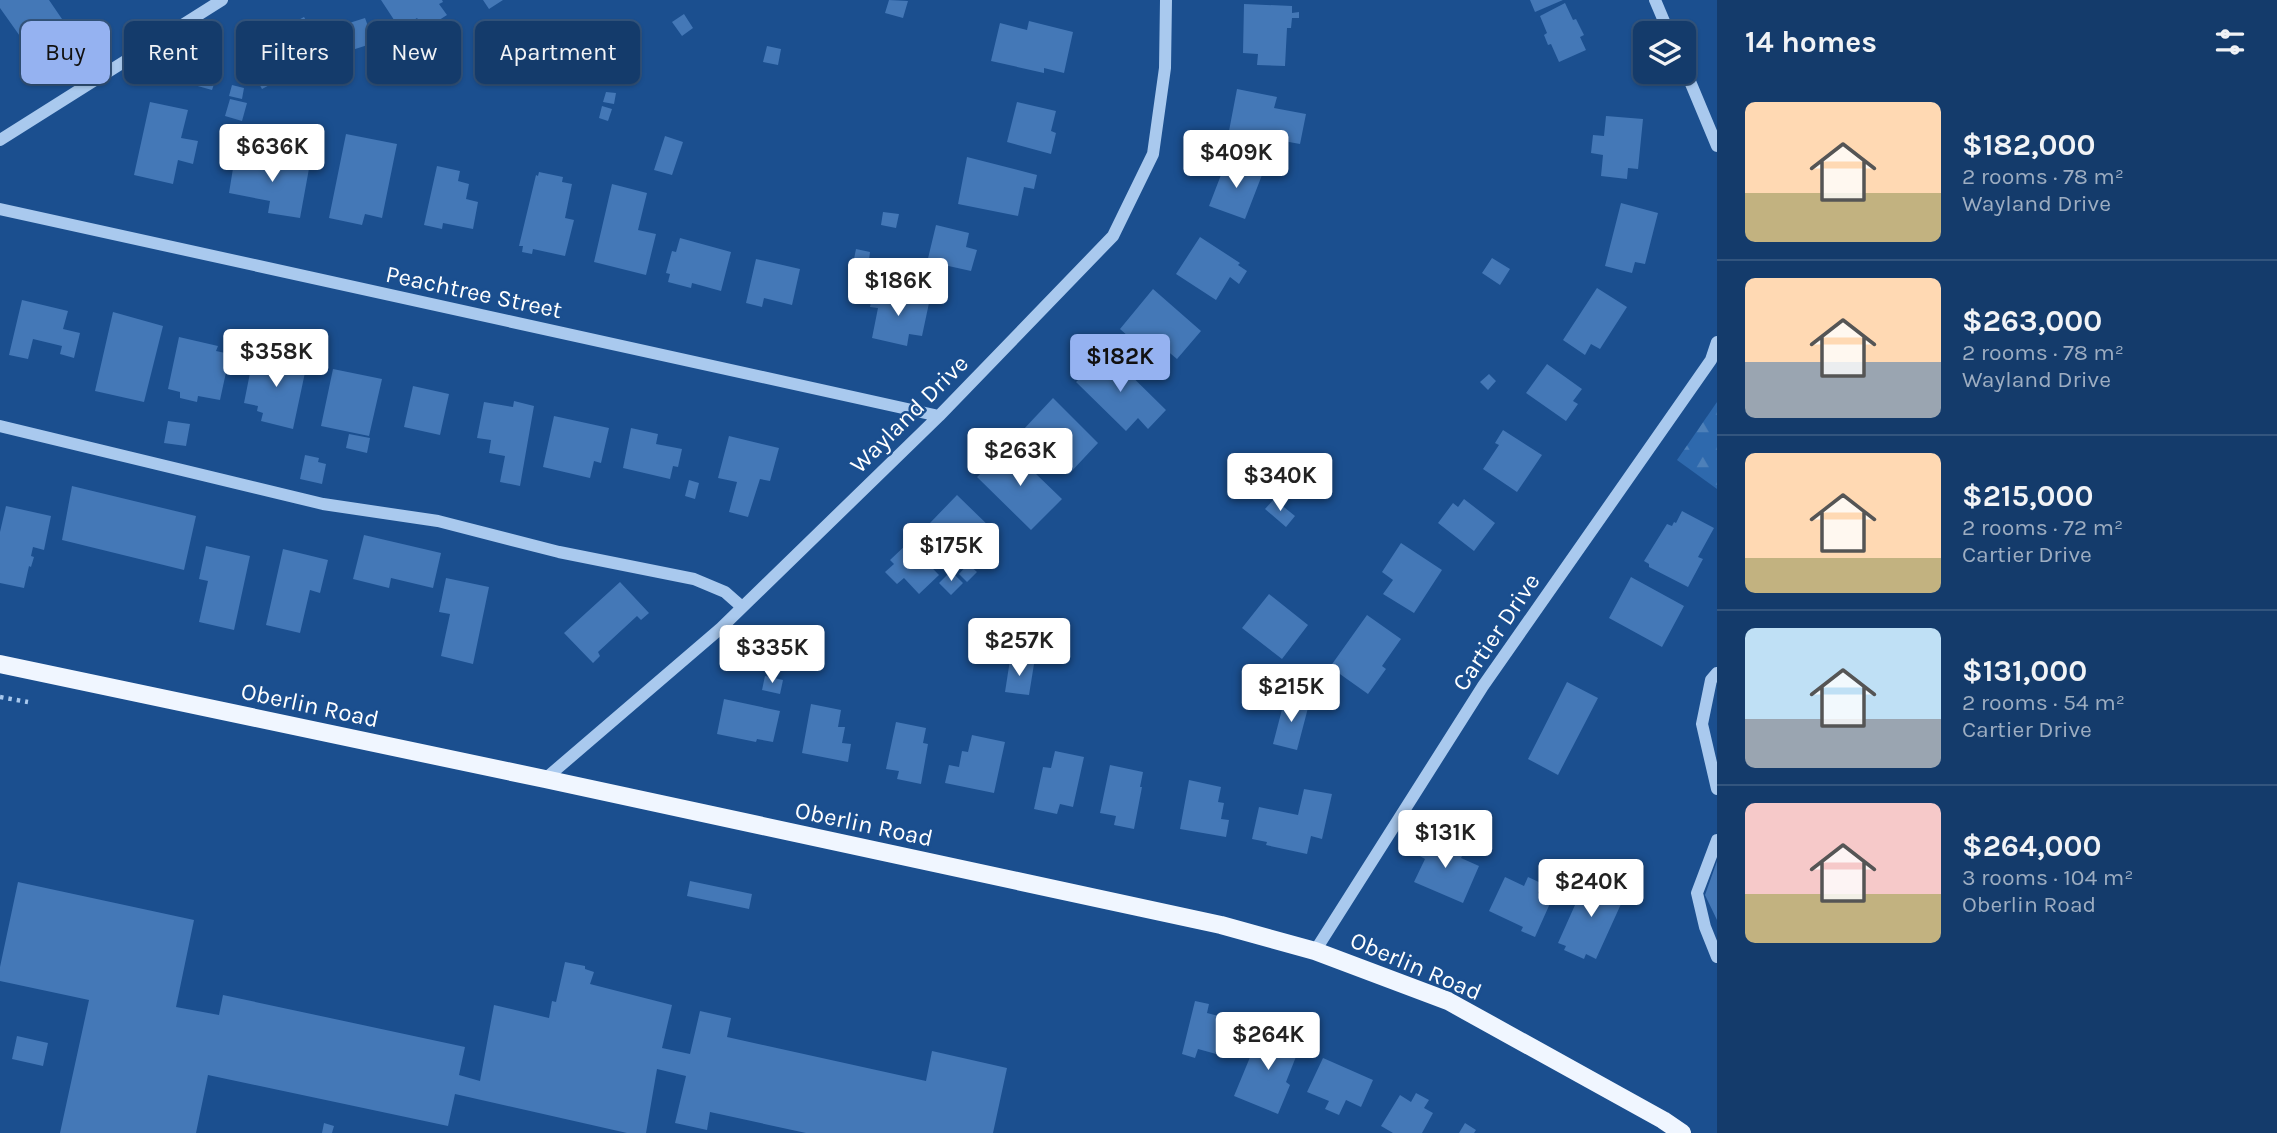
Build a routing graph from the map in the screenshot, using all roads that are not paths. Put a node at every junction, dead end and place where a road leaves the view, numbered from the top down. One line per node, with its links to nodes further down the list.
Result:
1 (222, 0): 6 (street)
2 (1166, 0): 10 (street, Wayland Drive)
3 (1655, 0): 4 (street)
4 (1664, 21)
5 (1691, 84): 7 (street)
6 (0, 140)
7 (1717, 146)
8 (0, 209): 10 (street, Peachtree Street)
9 (1717, 342): 18 (street, Cartier Drive)
10 (939, 416): 12 (street, Wayland Drive)
11 (0, 426): 12 (street)
12 (742, 607): 15 (street, Wayland Drive)
13 (0, 664): 15 (main road, Oberlin Road)
14 (1717, 673): 16 (street)
15 (545, 779): 18 (main road, Oberlin Road)
16 (1717, 789)
17 (1717, 840): 19 (street)
18 (1315, 951): 20 (main road, Oberlin Road)
19 (1717, 957)
20 (1682, 1133)

